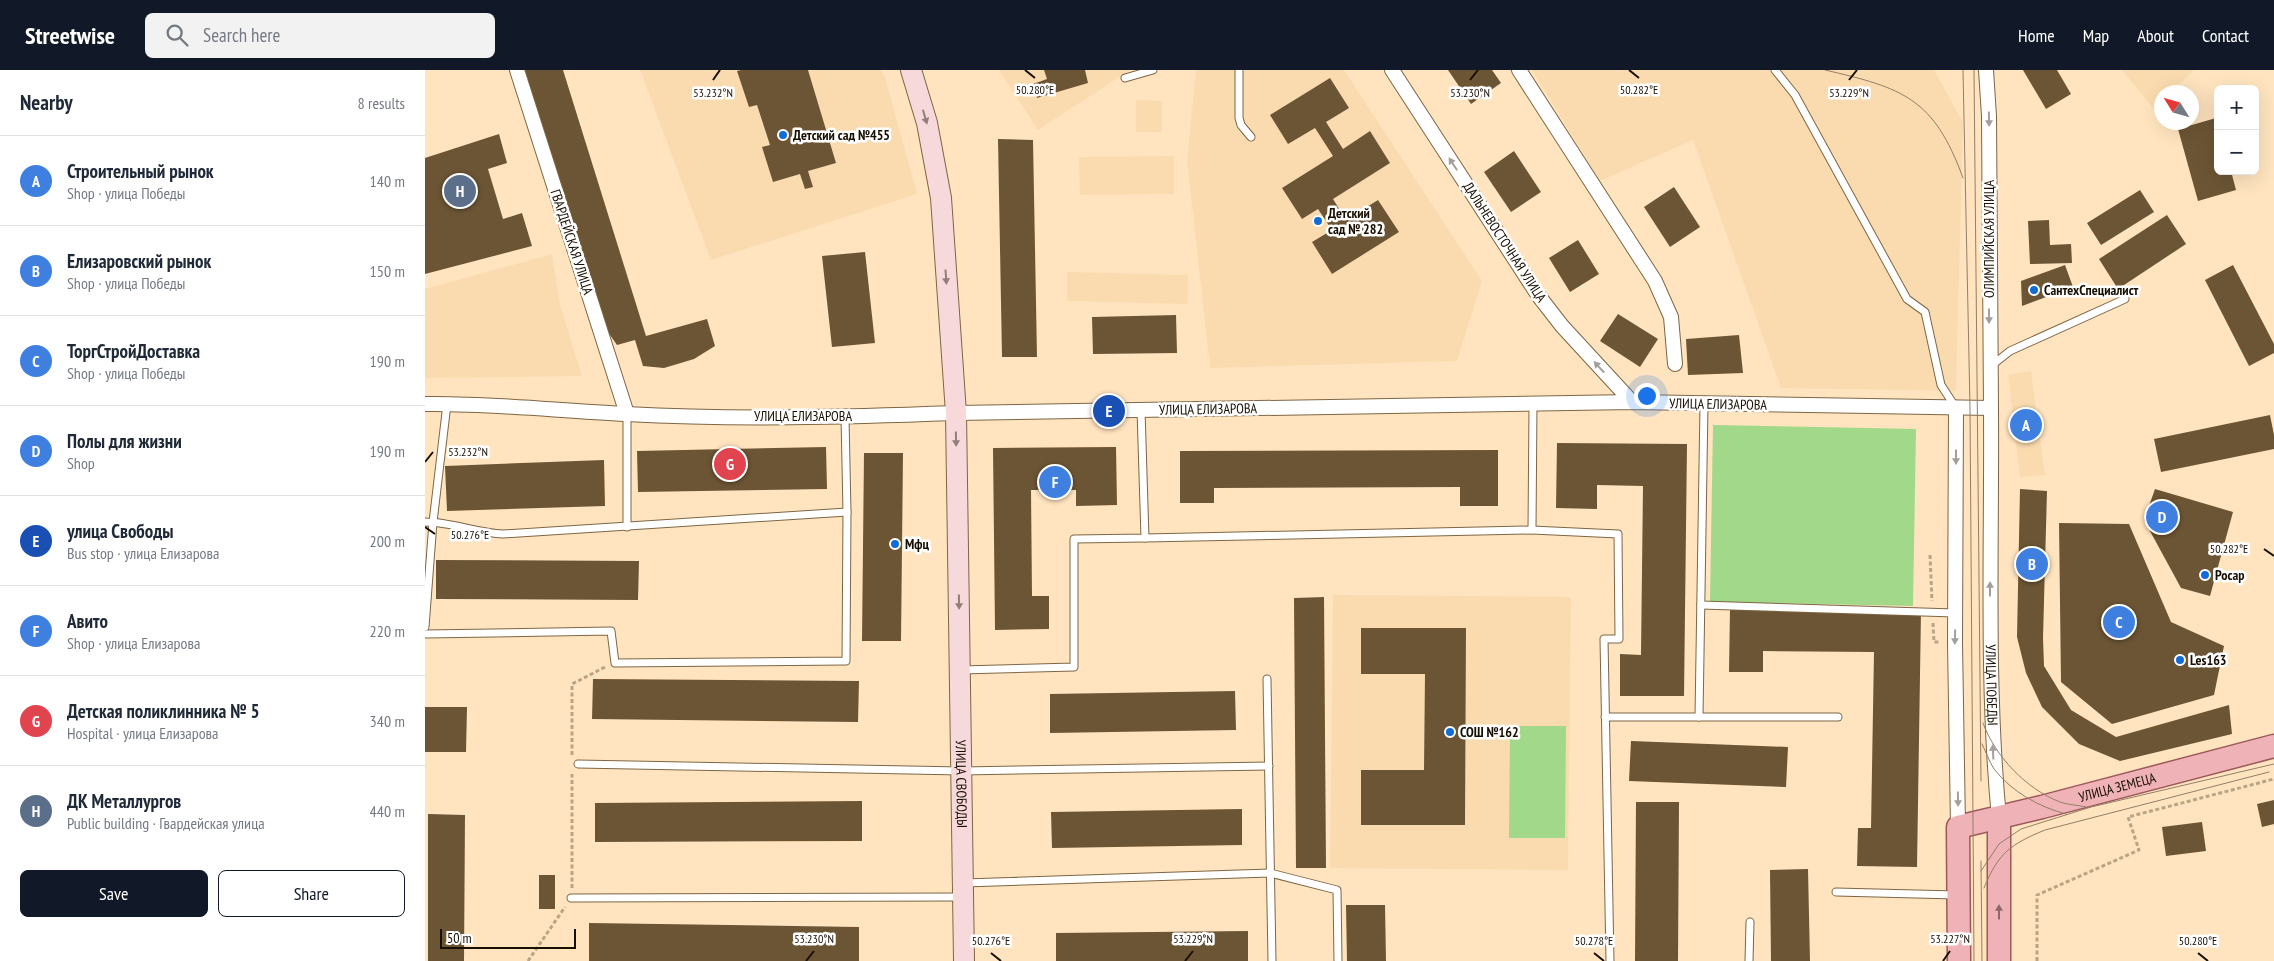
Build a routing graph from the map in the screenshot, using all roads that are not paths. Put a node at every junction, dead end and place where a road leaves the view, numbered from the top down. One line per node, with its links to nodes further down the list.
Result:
1 (517, 70): 23 (street, ГВАРДЕЙСКАЯ УЛИЦА)
2 (911, 70): 22 (street, УЛИЦА СВОБОДЫ, one-way to 22)
3 (1153, 70): 9 (lane)
4 (1239, 70): 10 (lane)
5 (1392, 70): 14 (street, ДАЛЬНЕВОСТОЧНАЯ УЛИЦА, one-way to 5)
6 (1519, 70): 12 (street)
7 (1775, 70): 19 (lane)
8 (1986, 70): 13 (street, ОЛИМПИЙСКАЯ УЛИЦА, one-way to 13)
9 (1125, 78)
10 (1251, 138)
11 (2125, 299): 13 (lane)
12 (1675, 364)
13 (1989, 367): 20 (street, ОЛИМПИЙСКАЯ УЛИЦА)
14 (1632, 402): 17 (street, УЛИЦА ЕЛИЗАРОВА); 18 (street, УЛИЦА ЕЛИЗАРОВА)
15 (425, 404): 16 (street, УЛИЦА ЕЛИЗАРОВА)
16 (447, 404): 23 (street, УЛИЦА ЕЛИЗАРОВА); 27 (lane)
17 (1533, 404): 21 (street, УЛИЦА ЕЛИЗАРОВА); 29 (lane)
18 (1705, 404): 19 (street, УЛИЦА ЕЛИЗАРОВА); 31 (lane)
19 (1957, 408): 20 (street, УЛИЦА ЕЛИЗАРОВА); 32 (street, one-way to 32)
20 (1991, 408): 44 (street, УЛИЦА ПОБЕДЫ, one-way to 20)
21 (1141, 410): 22 (street, УЛИЦА ЕЛИЗАРОВА); 30 (lane)
22 (956, 413): 24 (street, УЛИЦА ЕЛИЗАРОВА); 35 (street, УЛИЦА СВОБОДЫ, one-way to 35)
23 (627, 414): 24 (street, УЛИЦА ЕЛИЗАРОВА); 28 (lane)
24 (845, 417): 25 (lane)
25 (847, 512): 28 (lane); 34 (lane)
26 (425, 522): 27 (lane)
27 (433, 522): 28 (lane); 33 (lane)
28 (627, 527)
29 (1532, 530): 30 (lane); 37 (lane)
30 (1145, 538): 35 (lane)
31 (1701, 605): 32 (lane); 38 (lane)
32 (1955, 613): 45 (street, one-way to 45)
33 (425, 627)
34 (425, 634)
35 (960, 670): 43 (street, УЛИЦА СВОБОДЫ)
36 (1267, 679): 42 (lane)
37 (1605, 717): 38 (lane); 55 (lane)
38 (1699, 717): 39 (lane)
39 (1838, 718)
40 (2274, 746): 44 (main road, УЛИЦА ЗЕМЕЦА)
41 (575, 763): 43 (lane)
42 (1269, 766): 43 (lane); 46 (lane)
43 (962, 771): 47 (street, УЛИЦА СВОБОДЫ)
44 (1999, 818): 45 (main road, УЛИЦА ЗЕМЕЦА); 58 (main road, УЛИЦА ПОБЕДЫ, one-way to 44)
45 (1959, 827): 49 (main road)
46 (1271, 873): 47 (lane); 53 (lane); 54 (lane)
47 (964, 890): 50 (lane); 52 (street, УЛИЦА СВОБОДЫ)
48 (1836, 892): 49 (lane)
49 (1959, 895): 57 (main road)
50 (571, 898)
51 (1750, 922): 56 (lane)
52 (964, 961)
53 (1272, 961)
54 (1338, 961)
55 (1611, 961)
56 (1749, 961)
57 (1959, 961)
58 (1999, 961)

